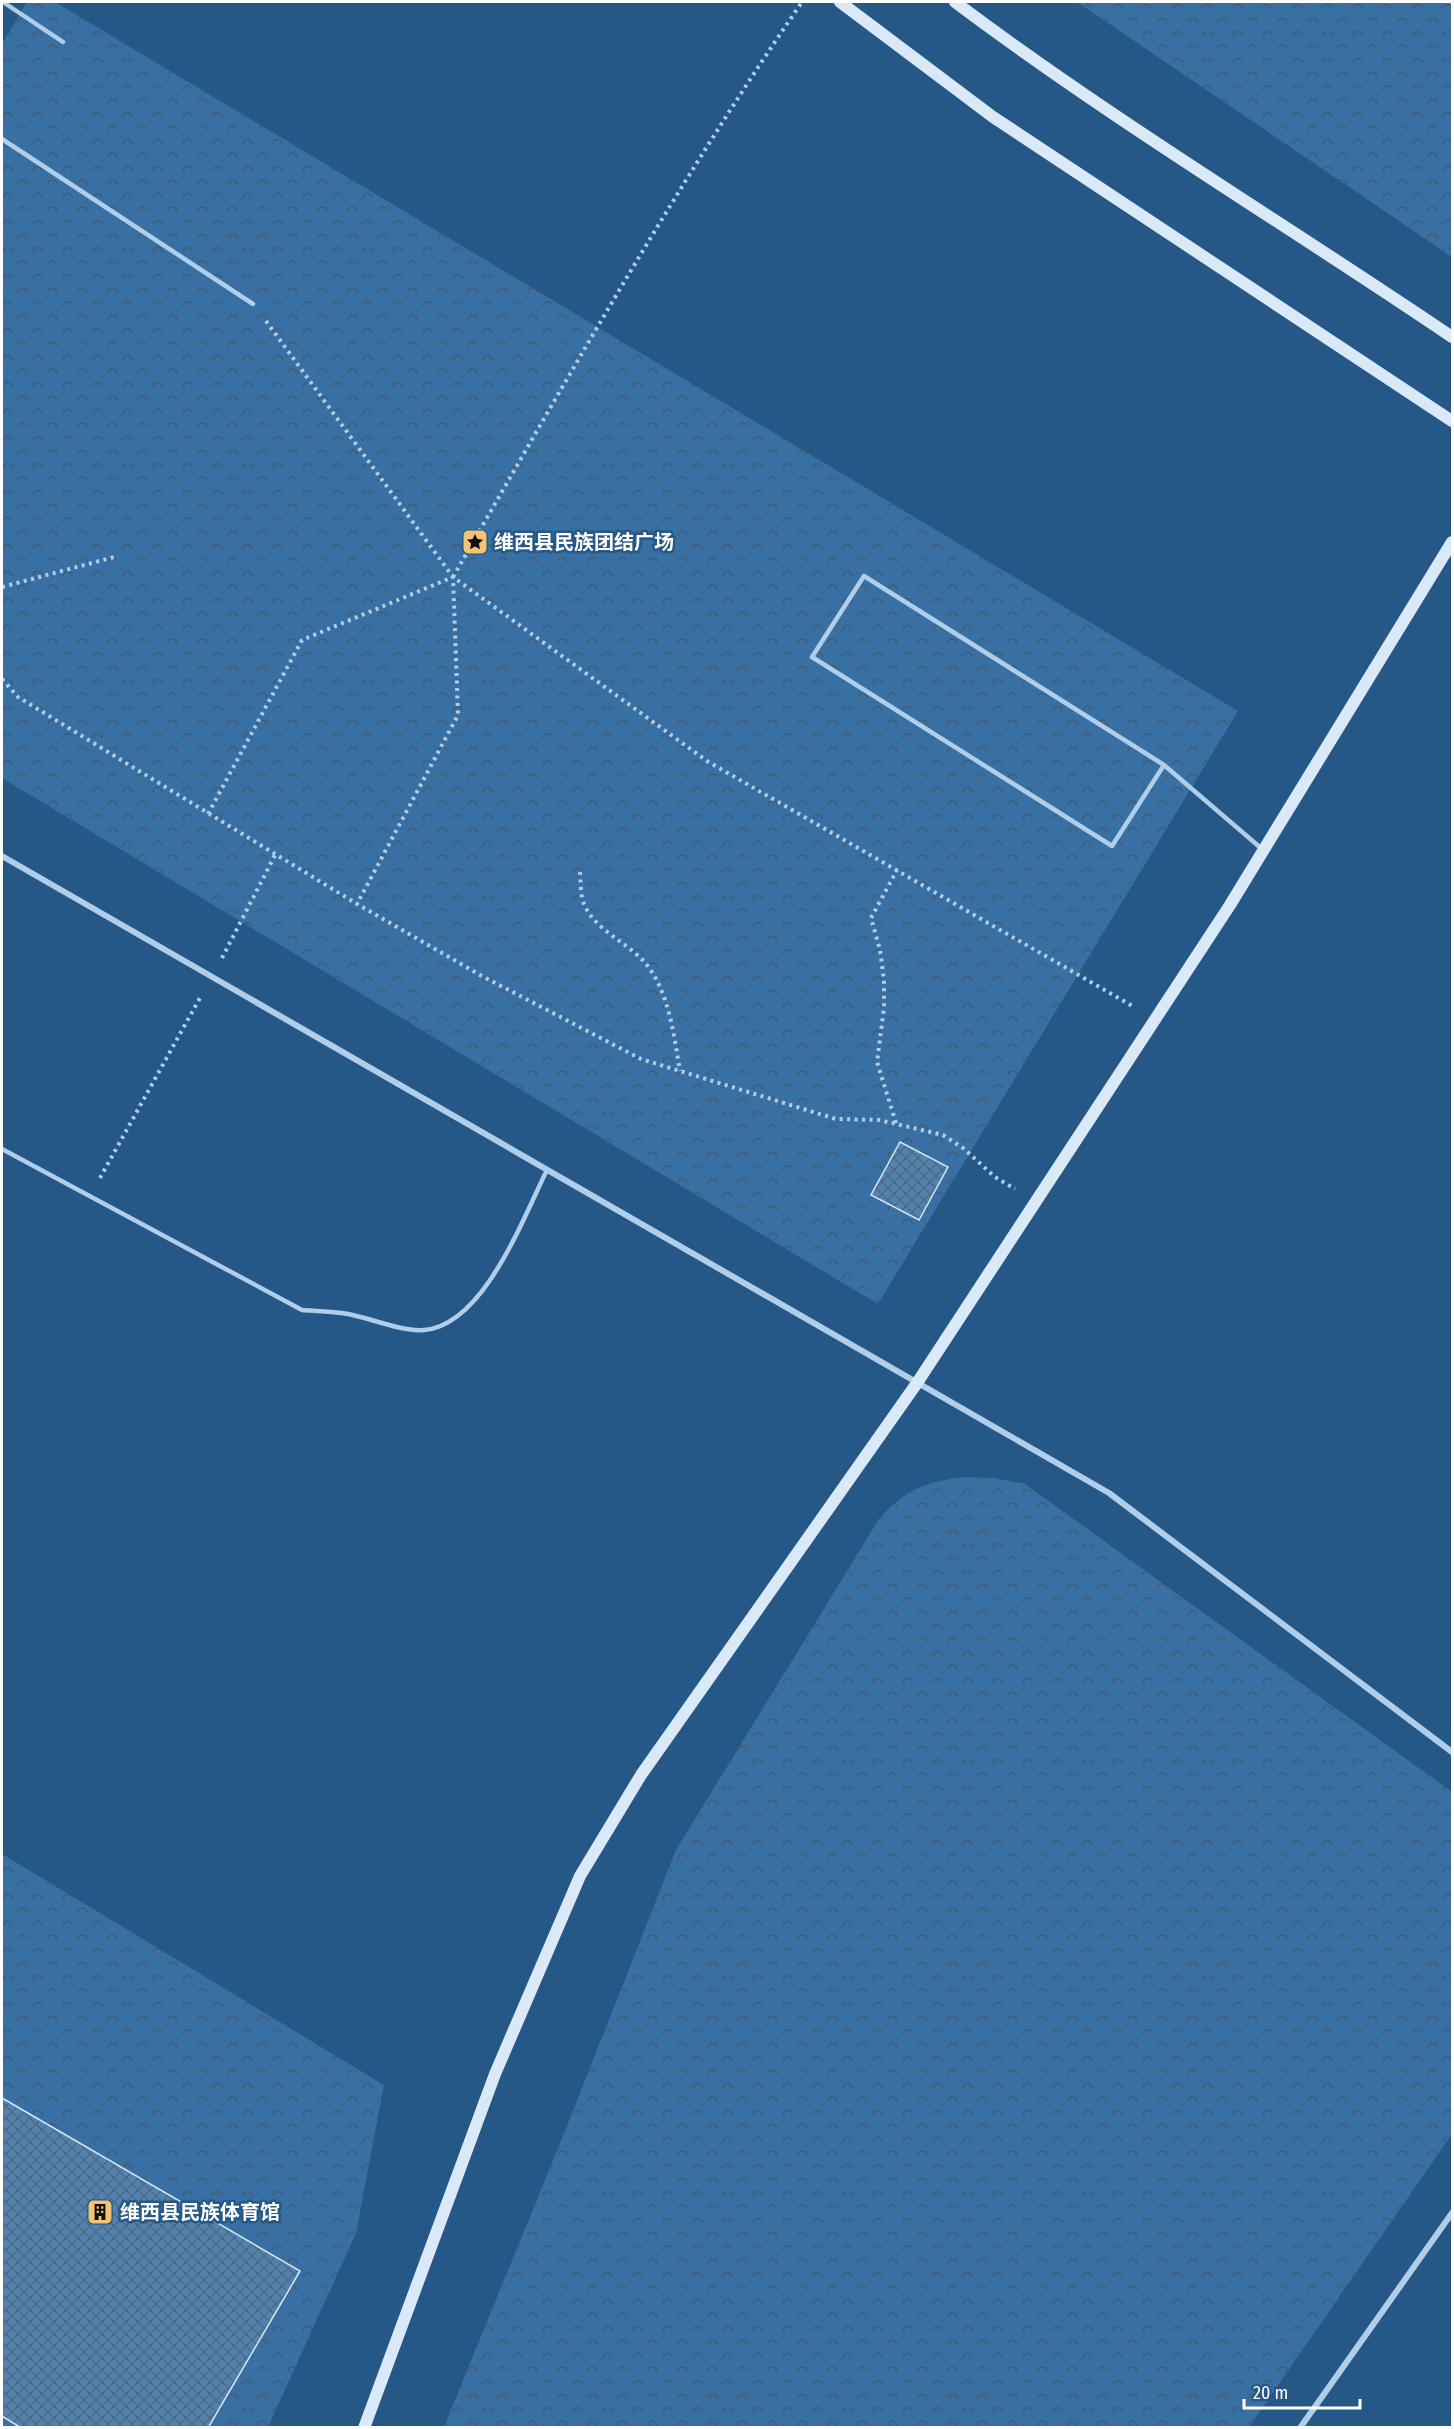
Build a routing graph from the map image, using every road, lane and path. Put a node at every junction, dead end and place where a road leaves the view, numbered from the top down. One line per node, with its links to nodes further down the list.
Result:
1 (3, 2): 5 (lane)
2 (802, 2): 12 (path)
3 (840, 2): 9 (street)
4 (955, 2): 8 (street)
5 (63, 42)
6 (2, 139): 7 (lane)
7 (254, 304): 12 (path)
8 (1452, 337)
9 (1452, 421)
10 (1452, 542): 17 (street)
11 (118, 556): 13 (path)
12 (453, 577): 16 (path); 20 (path); 22 (path)
13 (2, 588)
14 (2, 679): 16 (path)
15 (1164, 765): 15 (lane); 17 (lane)
16 (208, 814): 18 (path)
17 (1264, 851): 24 (street)
18 (275, 855): 22 (path); 23 (path)
19 (2, 856): 23 (street)
20 (897, 870): 24 (path); 26 (path)
21 (580, 872): 25 (path)
22 (357, 904): 25 (path)
23 (211, 977): 28 (street); 29 (path)
24 (1156, 1019): 30 (street)
25 (680, 1071): 26 (path)
26 (896, 1123): 30 (path)
27 (2, 1149): 29 (lane)
28 (547, 1170): 29 (lane); 31 (street)
29 (90, 1196)
30 (1037, 1201): 31 (street)
31 (917, 1383): 32 (street); 34 (street)
32 (1452, 1752)
33 (1452, 2213): 35 (street)
34 (364, 2427)
35 (1300, 2427)

